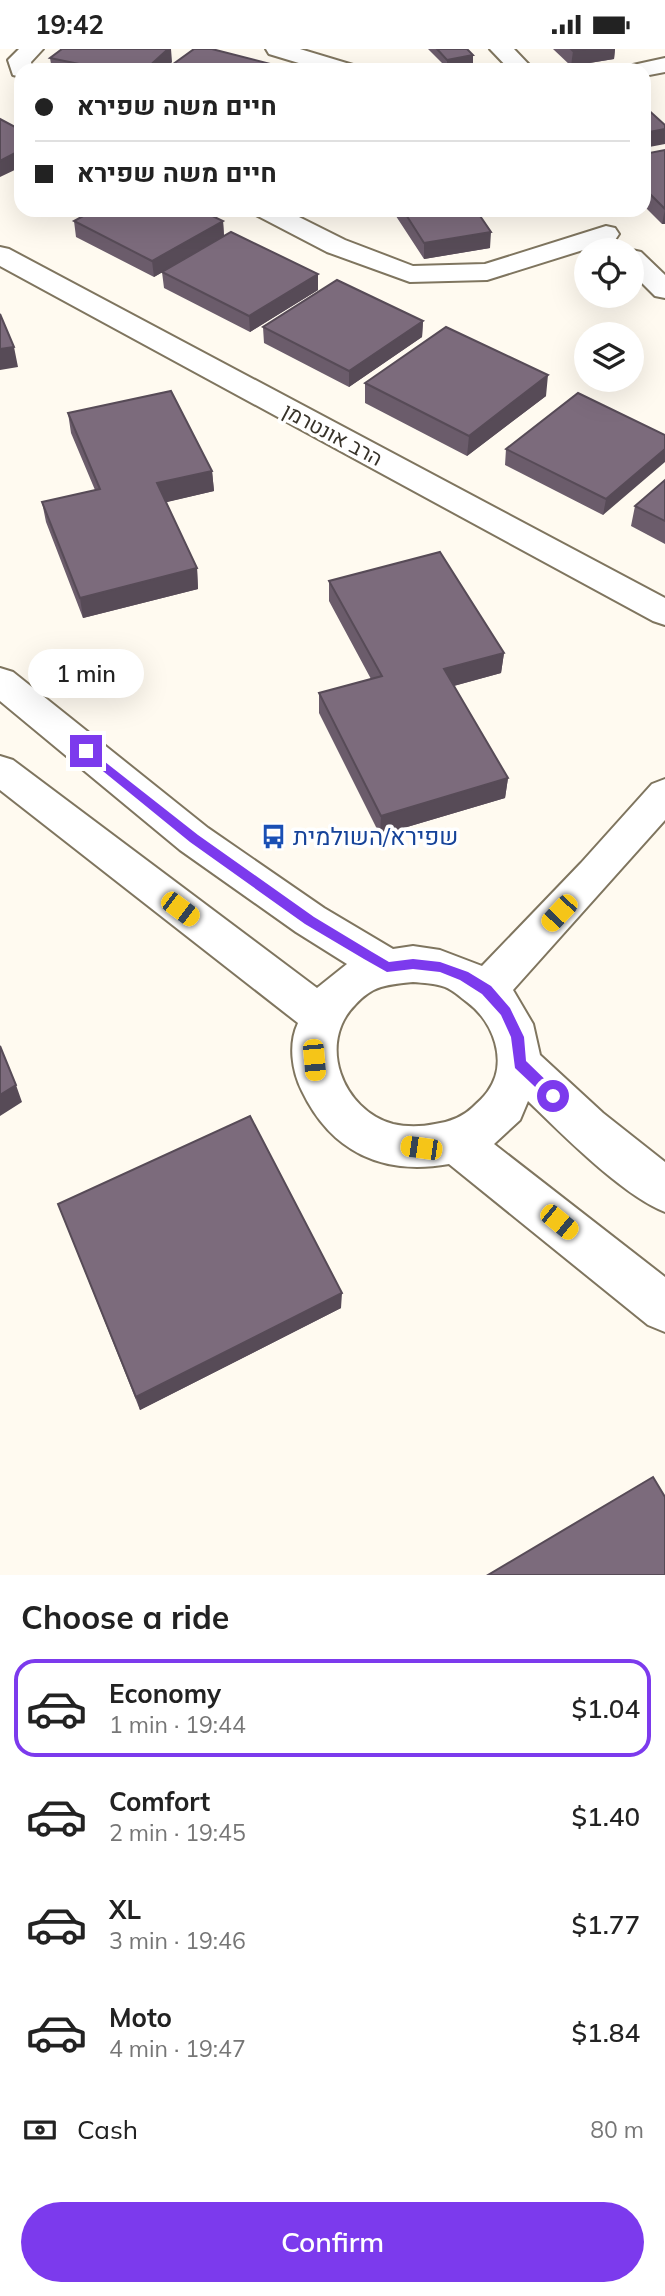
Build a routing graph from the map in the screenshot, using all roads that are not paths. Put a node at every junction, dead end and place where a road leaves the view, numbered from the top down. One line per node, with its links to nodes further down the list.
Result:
1 (32, 49): 4 (street)
2 (277, 49): 5 (street)
3 (501, 49): 6 (street)
4 (20, 63)
5 (322, 63)
6 (516, 63)
7 (279, 217): 8 (street)
8 (607, 234)
9 (0, 255): 12 (street, הרב אונטרמן)
10 (644, 270): 11 (street)
11 (665, 290)
12 (665, 613)
13 (0, 681): 16 (street)
14 (0, 770): 18 (street)
15 (665, 794): 17 (street)
16 (387, 967): 17 (street); 18 (street)
17 (486, 990): 19 (street)
18 (321, 1016): 20 (street)
19 (520, 1064): 20 (street); 21 (street)
20 (456, 1142): 22 (street)
21 (665, 1190)
22 (665, 1308)

